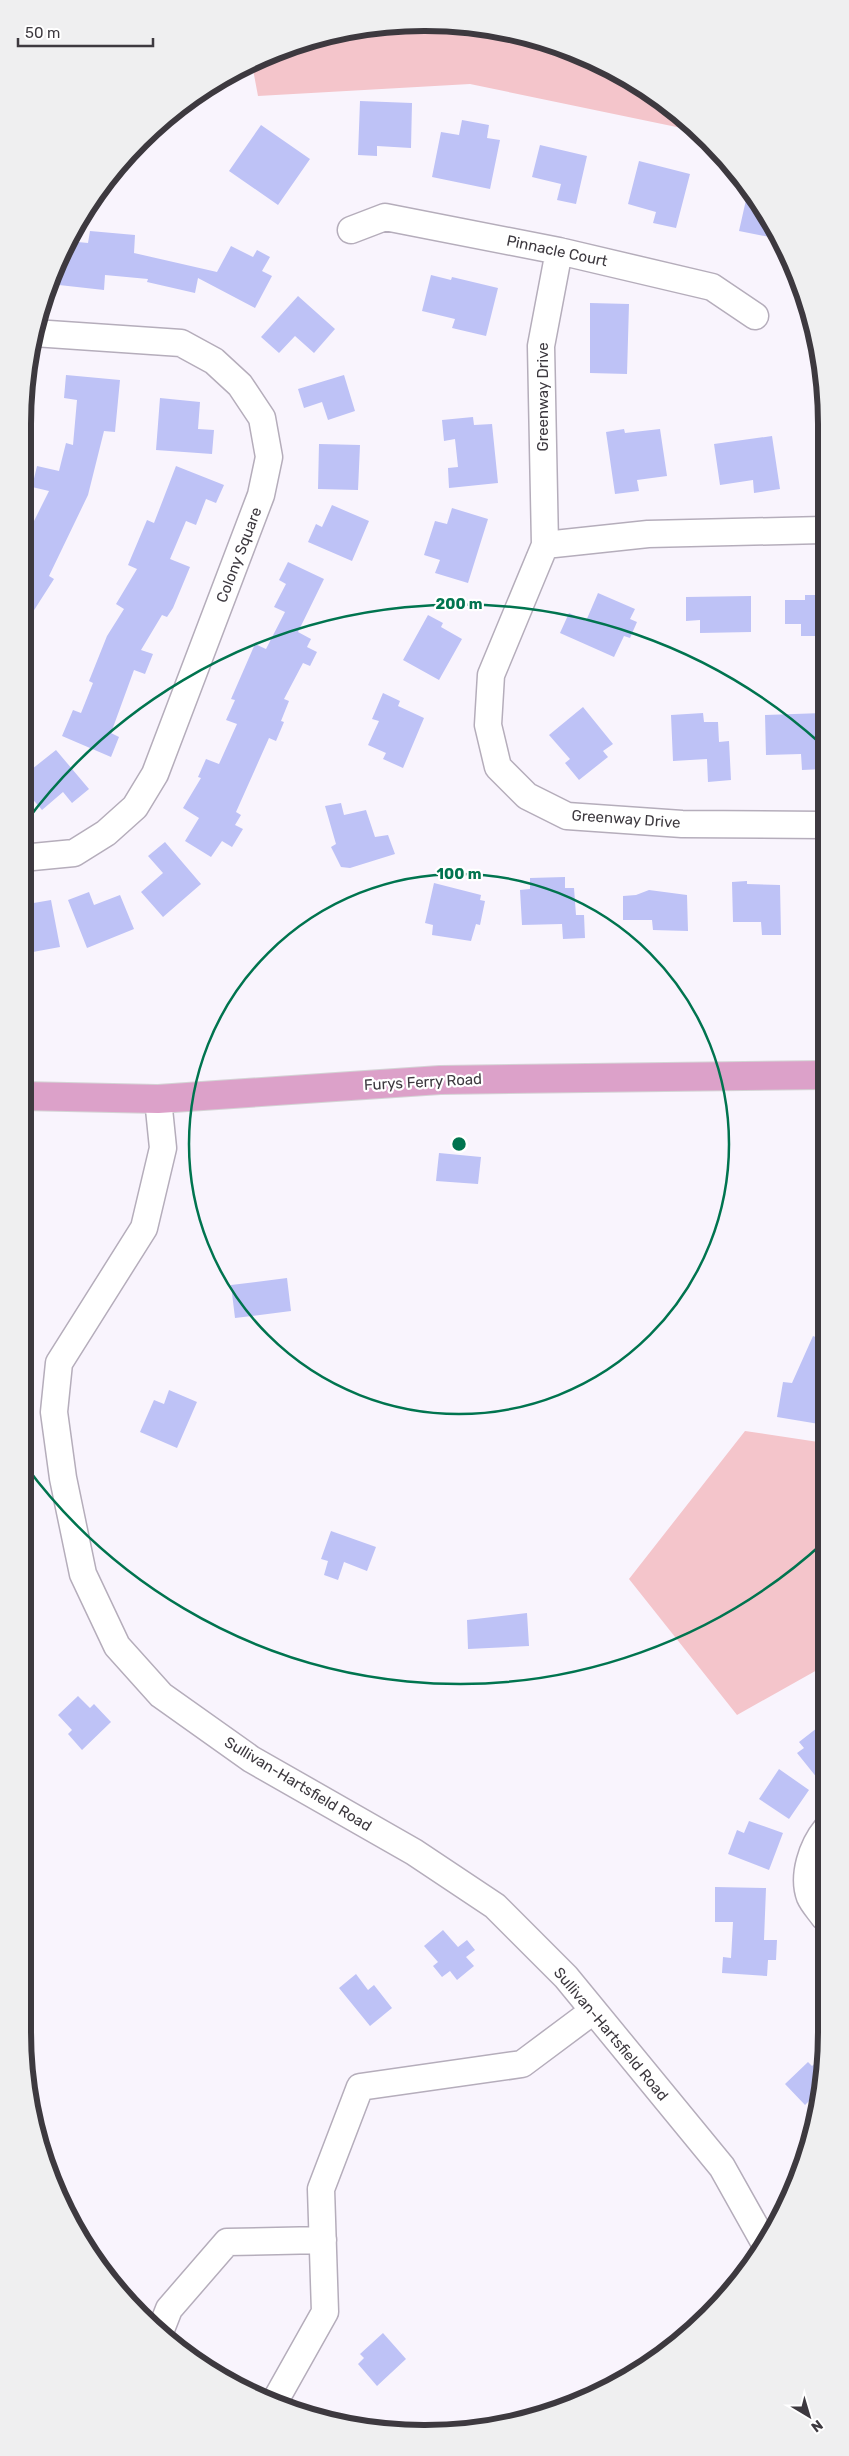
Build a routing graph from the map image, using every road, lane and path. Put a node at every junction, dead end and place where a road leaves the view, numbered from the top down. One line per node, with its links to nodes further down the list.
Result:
1 (351, 230): 2 (street, Pinnacle Court)
2 (559, 251): 3 (street, Pinnacle Court); 6 (street, Greenway Drive)
3 (755, 316)
4 (42, 334): 8 (street, Colony Square)
5 (818, 530): 6 (street)
6 (545, 545): 7 (street, Greenway Drive)
7 (818, 825)
8 (31, 857)
9 (818, 1075): 11 (main road, Furys Ferry Road)
10 (31, 1096): 11 (main road, Furys Ferry Road)
11 (158, 1099): 14 (street, Sullivan-Hartsfield Road)
12 (818, 1843): 13 (street)
13 (818, 1909)
14 (593, 2012): 15 (street, Sullivan-Hartsfield Road); 16 (street)
15 (760, 2235)
16 (323, 2240): 17 (street); 18 (street)
17 (163, 2325)
18 (277, 2396)

